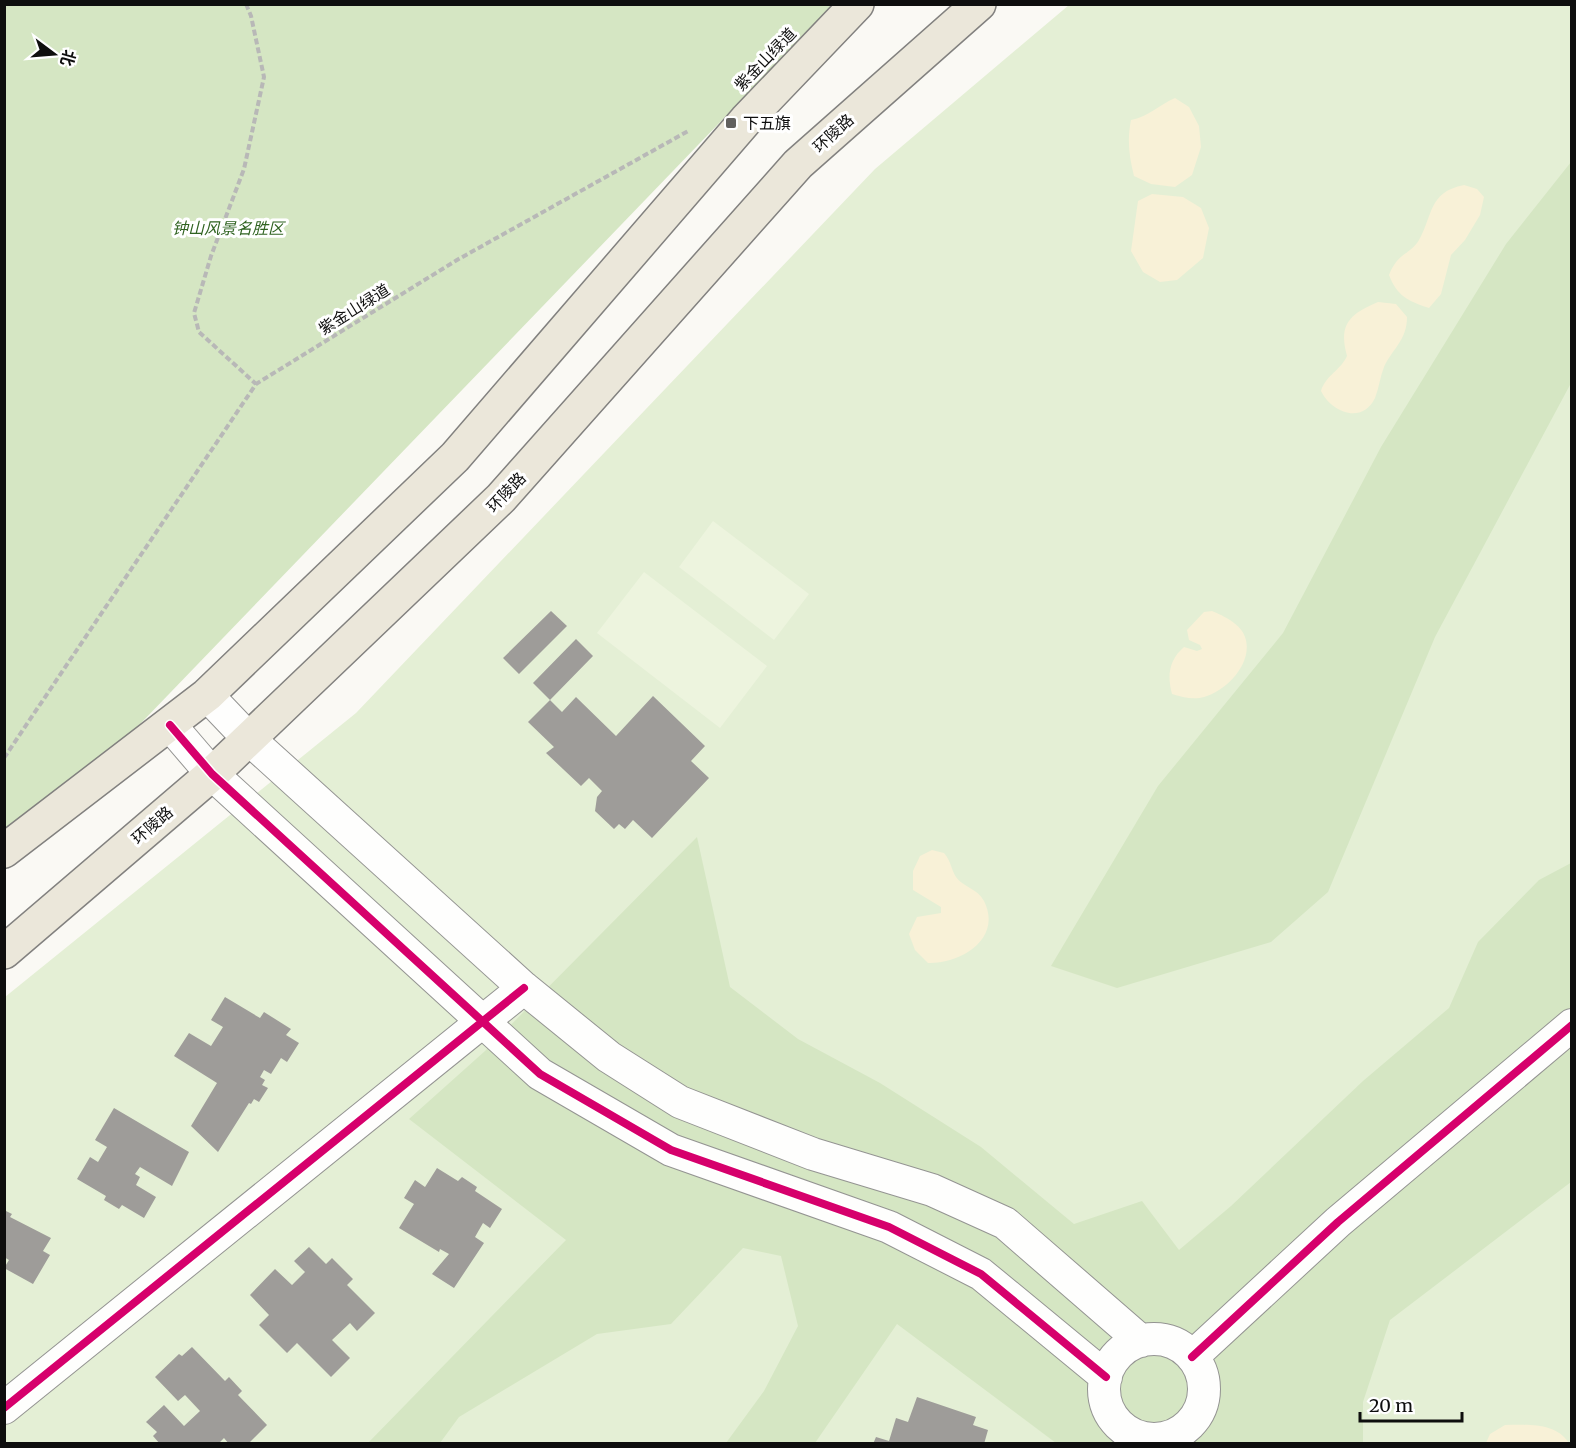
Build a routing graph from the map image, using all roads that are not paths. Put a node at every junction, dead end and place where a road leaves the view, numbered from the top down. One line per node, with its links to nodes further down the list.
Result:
1 (857, 4): 3 (main road)
2 (979, 4): 5 (main road, 环陵路)
3 (207, 695): 4 (main road); 5 (street)
4 (170, 725): 6 (street); 7 (main road)
5 (248, 738): 6 (main road, 环陵路); 9 (street)
6 (212, 774): 8 (main road, 环陵路); 10 (street)
7 (4, 851)
8 (4, 952)
9 (524, 988): 10 (street); 12 (street)
10 (483, 1021): 14 (street); 15 (street)
11 (1572, 1025): 13 (street)
12 (1141, 1341): 13 (street); 14 (street)
13 (1192, 1357): 16 (street)
14 (1106, 1377): 16 (street)
15 (4, 1408)
16 (1112, 1435)

